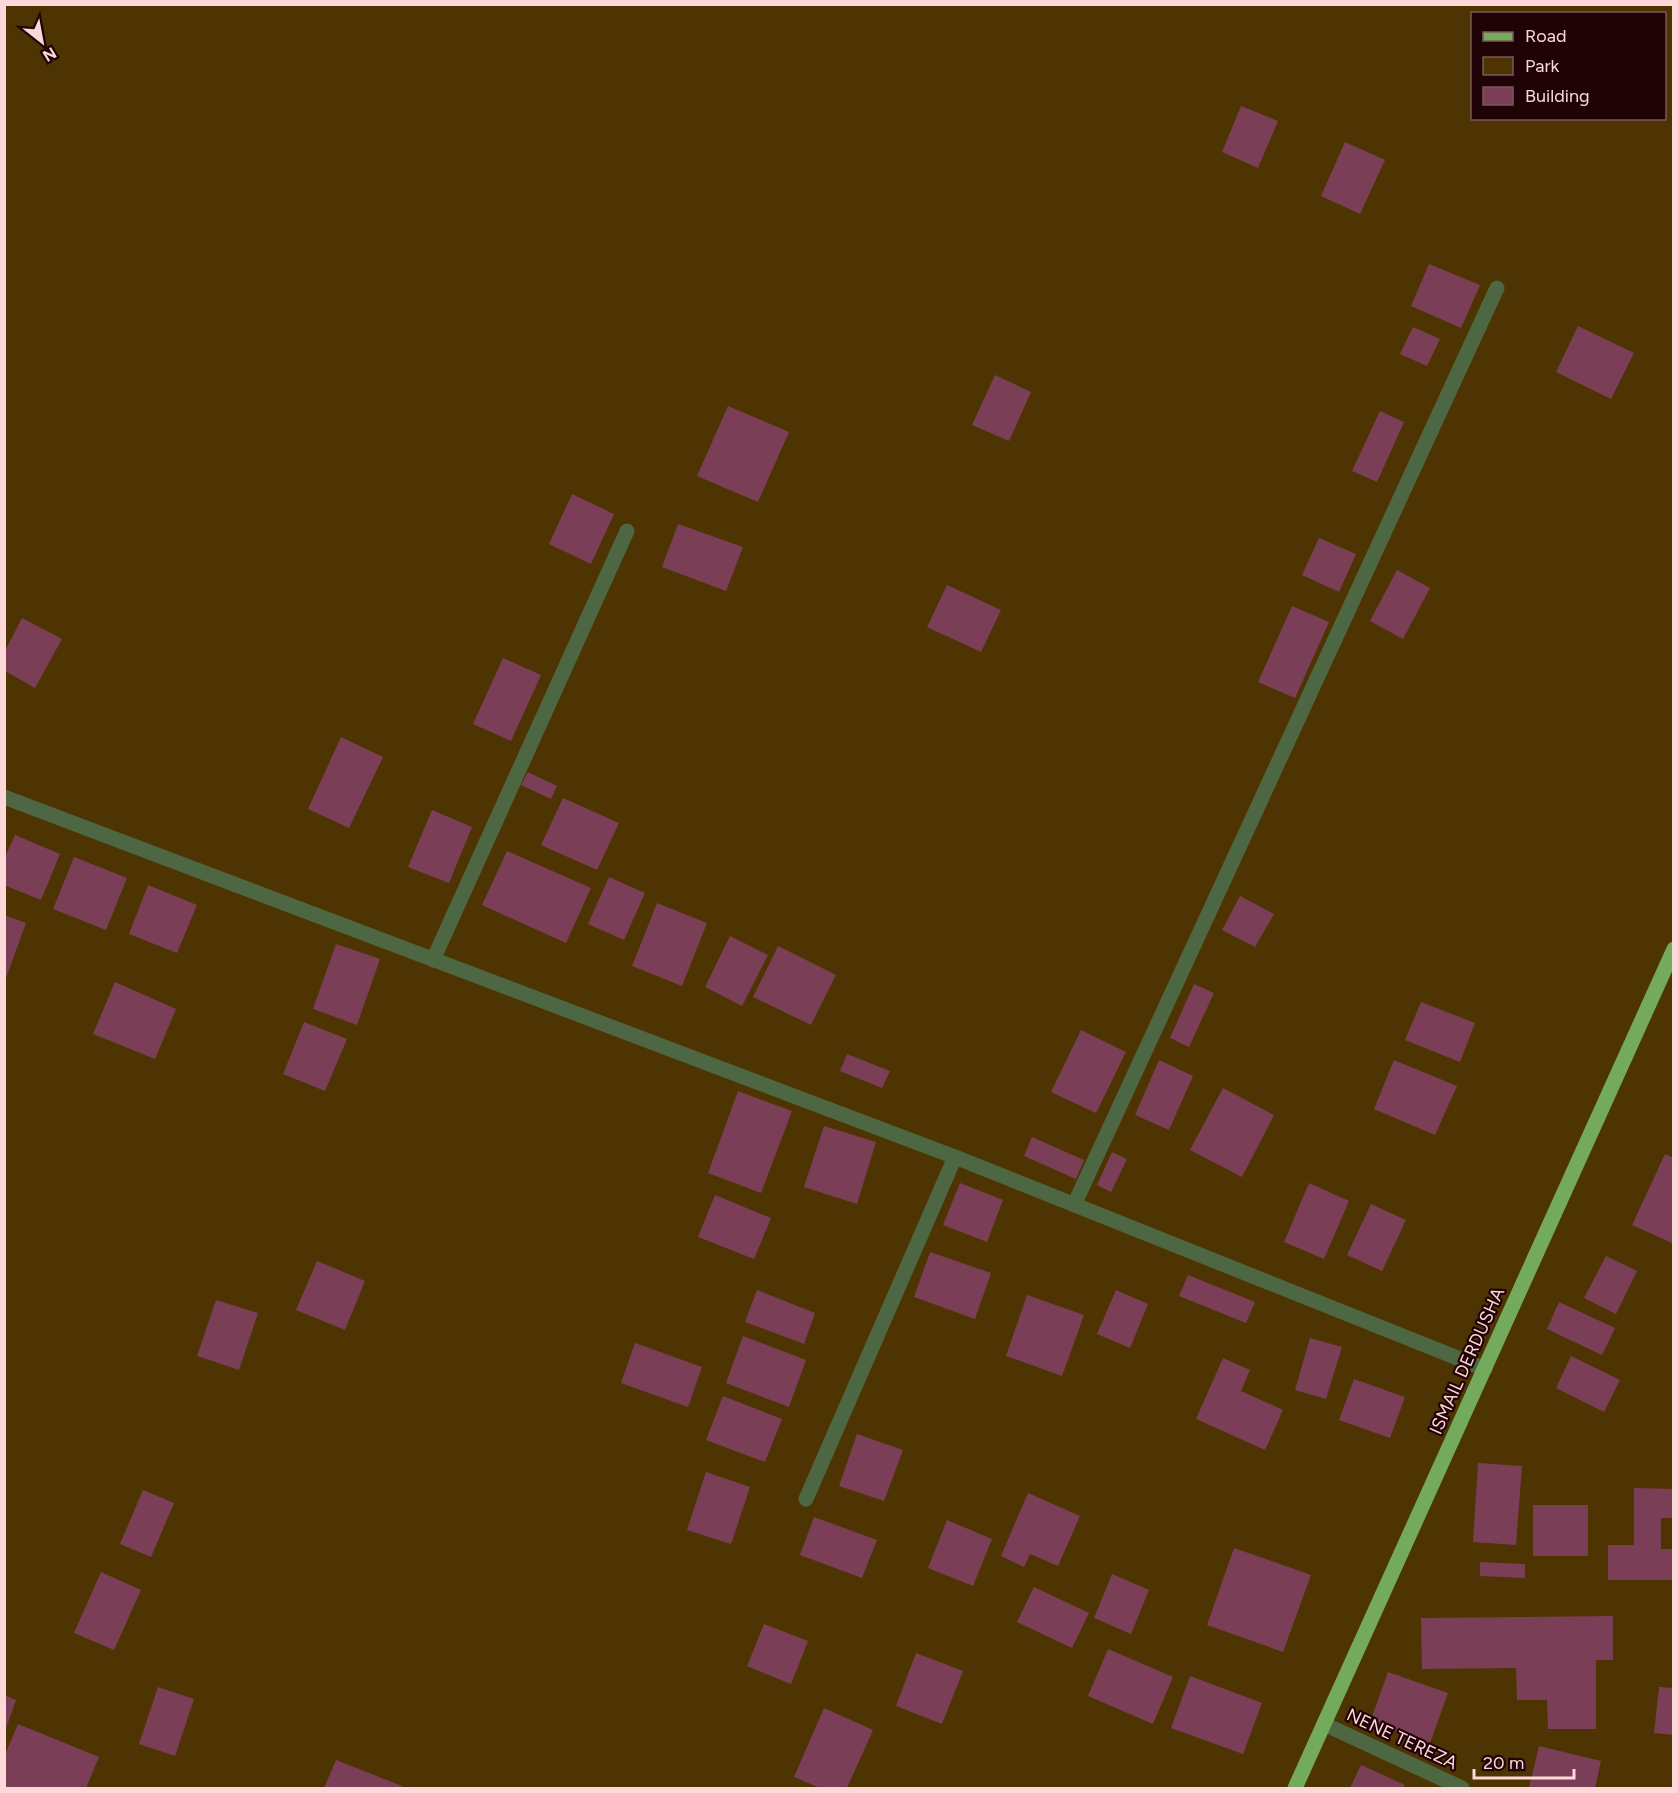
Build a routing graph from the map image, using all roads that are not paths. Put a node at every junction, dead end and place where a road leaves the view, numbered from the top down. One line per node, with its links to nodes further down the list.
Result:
1 (1497, 288): 7 (street)
2 (627, 531): 5 (street)
3 (4, 797): 5 (street)
4 (1674, 949): 8 (main road, ISMAIL DERDUSHA)
5 (433, 960): 6 (street)
6 (955, 1157): 7 (street); 9 (street)
7 (1074, 1205): 8 (street)
8 (1485, 1369): 10 (main road, ISMAIL DERDUSHA)
9 (806, 1499)
10 (1324, 1724): 11 (main road, ISMAIL DERDUSHA); 12 (street, NENE TEREZA)
11 (1295, 1788)
12 (1462, 1788)

